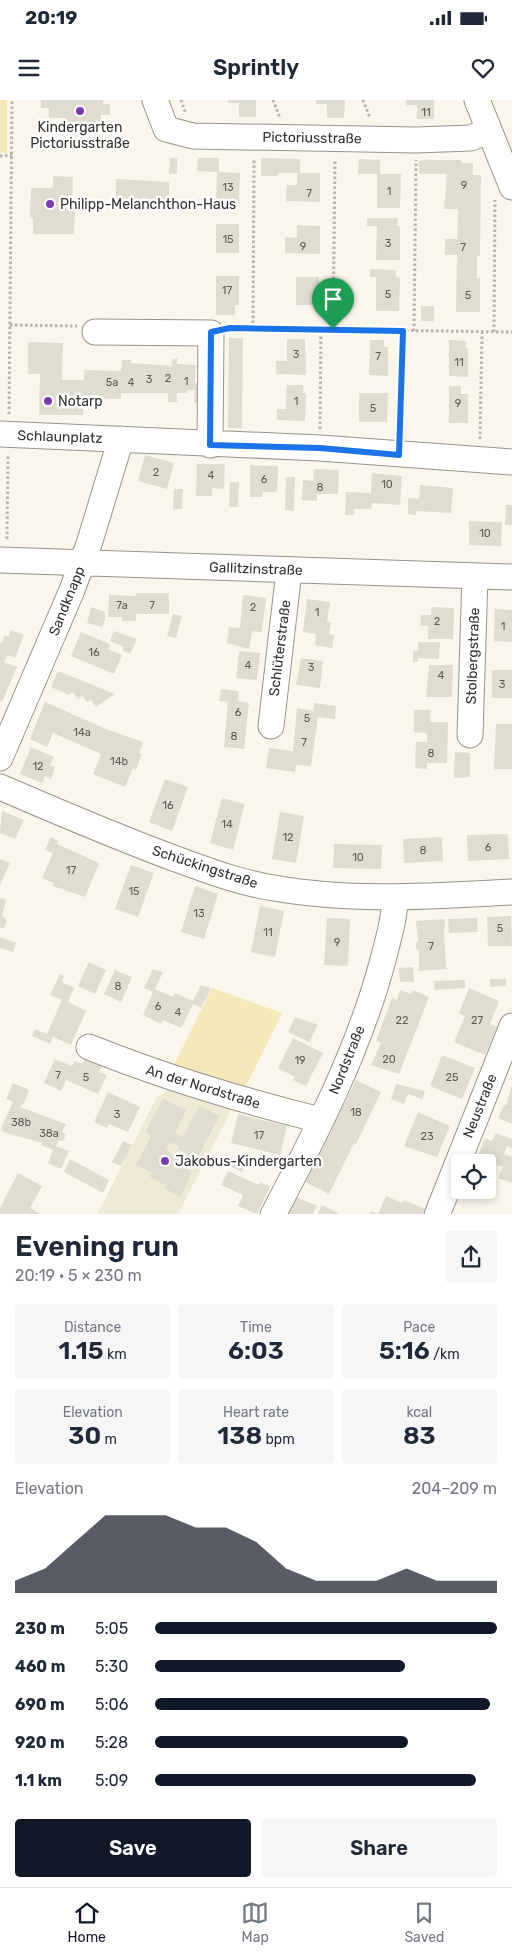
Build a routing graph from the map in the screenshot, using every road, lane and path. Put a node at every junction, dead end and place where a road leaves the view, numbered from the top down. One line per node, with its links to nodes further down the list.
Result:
1 (12, 100): 8 (path)
2 (155, 100): 5 (street, Pictoriusstraße)
3 (477, 100): 4 (street)
4 (489, 130): 7 (street, Pictoriusstraße); 10 (street)
5 (254, 137): 6 (street, Pictoriusstraße); 12 (path)
6 (336, 139): 7 (street, Pictoriusstraße); 14 (path)
7 (416, 140): 16 (path)
8 (12, 155): 9 (path); 11 (path)
9 (0, 156)
10 (508, 177): 20 (path)
11 (10, 325): 17 (path); 22 (path)
12 (253, 328): 13 (path); 18 (path)
13 (321, 329): 14 (path); 25 (path)
14 (333, 329): 15 (path)
15 (403, 331): 16 (path); 26 (path)
16 (414, 331): 19 (path)
17 (95, 332): 18 (street)
18 (211, 332): 24 (street)
19 (482, 332): 20 (path); 27 (path)
20 (494, 332): 21 (path)
21 (512, 332)
22 (4, 435): 23 (street, Schlaunplatz); 29 (path)
23 (121, 439): 24 (street, Schlaunplatz); 30 (street, Sandknapp)
24 (210, 445): 25 (street, Schlaunplatz)
25 (320, 448): 26 (street, Schlaunplatz)
26 (399, 455): 27 (street, Schlaunplatz)
27 (480, 460): 28 (street, Schlaunplatz)
28 (512, 462)
29 (4, 560): 30 (street, Gallitzinstraße)
30 (82, 564): 31 (street, Gallitzinstraße); 36 (street, Sandknapp)
31 (289, 570): 32 (street, Gallitzinstraße); 34 (street, Schlüterstraße)
32 (475, 576): 33 (street, Gallitzinstraße); 35 (street, Stolbergstraße)
33 (512, 577)
34 (271, 726)
35 (470, 735)
36 (0, 758)
37 (0, 788): 39 (street, Schückingstraße)
38 (512, 892): 39 (street, Schückingstraße)
39 (395, 897): 42 (street, Nordstraße)
40 (512, 1026): 44 (street, Neustraße)
41 (89, 1047): 42 (street, An der Nordstraße)
42 (320, 1120): 43 (street, Nordstraße)
43 (272, 1214)
44 (437, 1214)

